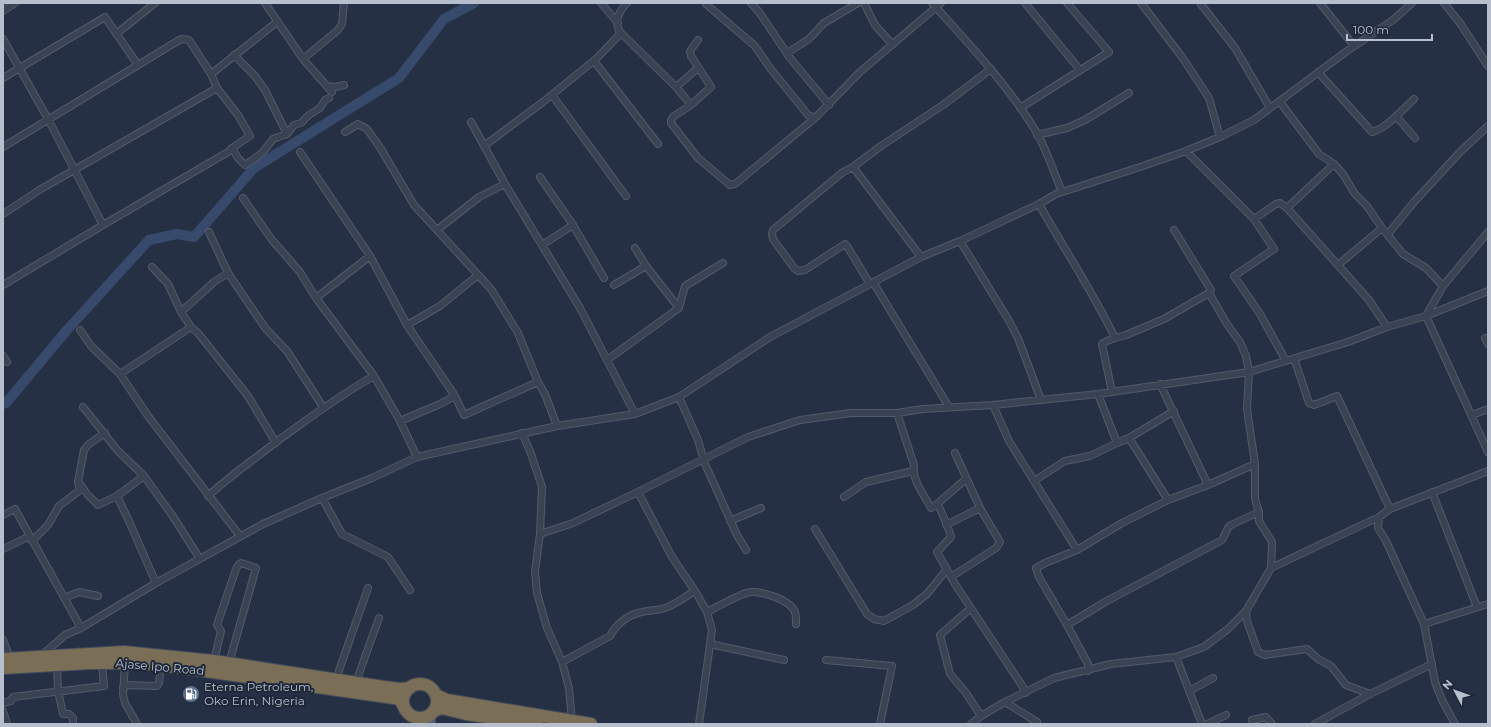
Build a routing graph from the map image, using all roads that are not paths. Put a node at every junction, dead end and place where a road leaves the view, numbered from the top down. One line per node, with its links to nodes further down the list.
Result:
1 (15, 3): 20 (street)
2 (155, 3): 24 (street)
3 (265, 3): 21 (street)
4 (344, 3): 31 (street)
5 (601, 3): 22 (street)
6 (627, 3): 22 (street)
7 (751, 3): 29 (street)
8 (858, 3): 29 (street)
9 (864, 3): 27 (street)
10 (941, 3): 19 (street)
11 (1025, 3): 38 (street)
12 (1067, 3): 38 (street)
13 (1141, 3): 62 (street)
14 (1200, 3): 53 (street)
15 (1320, 3): 28 (street)
16 (1412, 3): 28 (street)
17 (1444, 3): 34 (street)
18 (706, 4): 55 (street)
19 (934, 5): 27 (street); 37 (street)
20 (3, 10)
21 (277, 22): 30 (street); 31 (street)
22 (618, 23): 23 (street)
23 (619, 30): 32 (street); 44 (street)
24 (116, 34): 33 (street); 36 (street)
25 (3, 38): 36 (street)
26 (698, 40): 35 (street)
27 (892, 44): 51 (street)
28 (1354, 46): 39 (street)
29 (787, 53): 51 (street)
30 (234, 55): 40 (street); 60 (street)
31 (303, 59): 43 (street)
32 (594, 61): 47 (street); 64 (street)
33 (138, 65): 40 (street); 56 (street)
34 (1488, 66)
35 (698, 68): 44 (street); 50 (street)
36 (19, 69): 41 (street); 56 (street)
37 (991, 69): 52 (street); 71 (street)
38 (1080, 70): 52 (street)
39 (1318, 72): 49 (street); 54 (street)
40 (211, 74): 45 (street)
41 (3, 78)
42 (344, 84): 43 (street)
43 (327, 86): 60 (street)
44 (676, 87): 50 (street)
45 (217, 88): 67 (street); 72 (street)
46 (1129, 93): 61 (street)
47 (552, 95): 65 (street); 76 (street)
48 (1414, 99): 54 (street)
49 (1280, 102): 53 (street); 70 (street)
50 (691, 105): 55 (street)
51 (829, 105): 55 (street)
52 (1020, 108): 61 (street)
53 (1270, 108): 62 (street)
54 (1396, 116): 63 (street)
55 (815, 118)
56 (48, 119): 66 (street); 72 (street)
57 (471, 122): 65 (street)
58 (1488, 126): 89 (street)
59 (345, 132): 85 (street)
60 (287, 134): 67 (street)
61 (1037, 135): 75 (street)
62 (1220, 137): 68 (street)
63 (1415, 138)
64 (658, 144)
65 (484, 146): 74 (street)
66 (3, 147)
67 (232, 148): 82 (street)
68 (1186, 151): 75 (street); 81 (street)
69 (300, 152): 93 (street)
70 (1334, 164): 79 (street); 84 (street)
71 (853, 167): 94 (street); 102 (street)
72 (74, 170): 80 (street); 82 (street)
73 (540, 177): 83 (street)
74 (505, 184): 85 (street); 91 (street)
75 (1062, 192): 78 (street)
76 (626, 196)
77 (243, 198): 108 (street)
78 (1039, 204): 90 (street); 116 (street)
79 (1287, 208): 81 (street); 96 (street)
80 (3, 214)
81 (1254, 219): 121 (street)
82 (103, 225): 103 (street)
83 (573, 225): 91 (street); 101 (street)
84 (1382, 228): 89 (street); 96 (street)
85 (437, 230): 100 (street)
86 (1174, 230): 107 (street)
87 (209, 232): 99 (street)
88 (1488, 232): 105 (street)
89 (1388, 234): 105 (street)
90 (960, 241): 94 (street); 131 (street)
91 (542, 245): 120 (street)
92 (635, 248): 97 (street)
93 (370, 256): 108 (street); 112 (street)
94 (921, 258): 102 (street)
95 (723, 262): 109 (street)
96 (1338, 265): 114 (street)
97 (646, 266): 104 (street); 109 (street)
98 (152, 267): 110 (street)
99 (228, 273): 110 (street); 135 (street)
100 (478, 275): 112 (street); 125 (street)
101 (604, 278)
102 (872, 283): 130 (street); 134 (street)
103 (3, 285)
104 (614, 285)
105 (1443, 286): 111 (street)
106 (1488, 291): 111 (street)
107 (1209, 293): 116 (street); 122 (street)
108 (316, 298): 124 (street)
109 (679, 308): 120 (street)
110 (181, 312): 113 (street)
111 (1426, 316): 114 (street); 140 (street)
112 (407, 324): 129 (street)
113 (191, 327): 123 (street); 146 (street)
114 (1386, 327): 119 (street)
115 (80, 330): 123 (street)
116 (1115, 338): 127 (street)
117 (1485, 338): 118 (street)
118 (1488, 344)
119 (1294, 358): 121 (street); 170 (street)
120 (608, 360): 139 (street)
121 (1286, 361): 122 (street)
122 (1248, 372): 126 (street); 152 (street)
123 (120, 374): 163 (street)
124 (374, 376): 135 (street); 141 (street)
125 (538, 382): 129 (street); 142 (street)
126 (1160, 384): 127 (street); 137 (street)
127 (1112, 392): 128 (street)
128 (1098, 394): 131 (street); 147 (street)
129 (455, 396): 141 (street)
130 (679, 397): 139 (street); 151 (street)
131 (1041, 400): 132 (street)
132 (992, 405): 134 (street); 157 (street)
133 (83, 407): 143 (street)
134 (948, 407): 138 (street)
135 (323, 408): 146 (street)
136 (1488, 408): 140 (street)
137 (1174, 411): 145 (street); 159 (street)
138 (897, 413): 151 (street); 153 (street)
139 (635, 414): 142 (street)
140 (1472, 415): 148 (street)
141 (400, 421): 150 (street)
142 (557, 426): 144 (street)
143 (105, 433): 155 (street); 158 (street)
144 (522, 433): 150 (street); 177 (street)
145 (1129, 438): 147 (street); 166 (street)
146 (276, 443): 163 (street)
147 (1117, 443): 157 (street)
148 (1488, 452)
149 (955, 453): 156 (street)
150 (417, 457): 165 (street)
151 (703, 458): 160 (street); 174 (street)
152 (1255, 464): 159 (street); 171 (street)
153 (913, 470): 164 (street); 167 (street)
154 (1488, 471): 161 (street)
155 (144, 476): 162 (street); 183 (street)
156 (966, 479): 167 (street); 169 (street)
157 (1034, 481): 182 (street)
158 (78, 482): 162 (street); 179 (street)
159 (1208, 485): 166 (street)
160 (638, 492): 177 (street); 190 (street)
161 (1432, 492): 170 (street); 194 (street)
162 (117, 496): 187 (street)
163 (208, 496): 178 (street)
164 (844, 497)
165 (322, 498): 178 (street); 189 (street)
166 (1168, 500): 182 (street)
167 (937, 504): 175 (street)
168 (761, 508): 174 (street)
169 (980, 508): 175 (street); 186 (street)
170 (1390, 509): 173 (street)
171 (1259, 512): 184 (street); 201 (street)
172 (3, 515): 179 (street)
173 (1379, 517): 184 (street); 200 (street)
174 (730, 521): 181 (street)
175 (946, 525): 185 (street)
176 (815, 529): 185 (street)
177 (540, 534): 212 (street)
178 (240, 536): 183 (street)
179 (31, 538): 180 (street); 192 (street)
180 (3, 549)
181 (746, 550)
182 (1077, 550): 201 (street)
183 (200, 559): 187 (street)
184 (1271, 568): 196 (street)
185 (947, 569): 186 (street)
186 (951, 577): 195 (street)
187 (156, 583): 202 (street)
188 (368, 588): 220 (street)
189 (410, 590)
190 (695, 591): 197 (street); 212 (street)
191 (98, 596): 192 (street)
192 (64, 598): 202 (street)
193 (1488, 604): 194 (street)
194 (1477, 607): 200 (street)
195 (970, 608): 226 (street); 235 (street)
196 (1246, 611): 206 (street); 227 (street)
197 (707, 612): 199 (street); 204 (street)
198 (379, 618): 221 (street)
199 (796, 624)
200 (1424, 624): 215 (street)
201 (1067, 625): 218 (street)
202 (81, 628): 205 (street)
203 (3, 640): 211 (street)
204 (710, 644): 208 (street); 245 (street)
205 (41, 656): 207 (highway, Ajase Ipo Road); 211 (highway, Ajase Ipo Road)
206 (1176, 657): 218 (street); 225 (street)
207 (95, 660): 210 (highway, Ajase Ipo Road); 213 (highway, Ajase Ipo Road); 216 (highway, Ajase Ipo Road); 224 (street)
208 (784, 660)
209 (826, 660): 246 (street)
210 (214, 661): 214 (highway, Ajase Ipo Road); 214 (street)
211 (5, 662): 216 (highway, Ajase Ipo Road)
212 (562, 662): 238 (street)
213 (125, 663): 217 (highway, Ajase Ipo Road); 222 (street)
214 (230, 663): 220 (highway, Ajase Ipo Road)
215 (1432, 664): 227 (street); 252 (street)
216 (57, 665): 224 (street)
217 (160, 665): 222 (street); 232 (highway, Ajase Ipo Road)
218 (1088, 671): 226 (street)
219 (1213, 678): 225 (street)
220 (336, 679): 221 (highway, Ajase Ipo Road)
221 (356, 682): 223 (highway, Ajase Ipo Road)
222 (123, 688): 241 (street)
223 (410, 688): 228 (highway); 232 (highway)
224 (58, 691): 230 (street); 240 (street)
225 (1190, 691): 248 (street)
226 (1025, 693): 229 (street)
227 (1370, 694): 251 (street)
228 (436, 695): 234 (highway); 238 (highway)
229 (1005, 702): 235 (street); 237 (street)
230 (3, 704)
231 (3, 711): 239 (street)
232 (409, 712): 234 (highway); 242 (main road)
233 (1226, 715): 249 (street)
234 (431, 716): 243 (highway)
235 (981, 716): 247 (street)
236 (1252, 720): 250 (street)
237 (1037, 722)
238 (572, 723): 244 (highway)
239 (7, 724)
240 (74, 724)
241 (137, 724)
242 (422, 724)
243 (537, 724)
244 (591, 724)
245 (699, 724)
246 (880, 724)
247 (971, 724)
248 (1202, 724)
249 (1207, 724)
250 (1272, 724)
251 (1315, 724)
252 (1455, 724)

